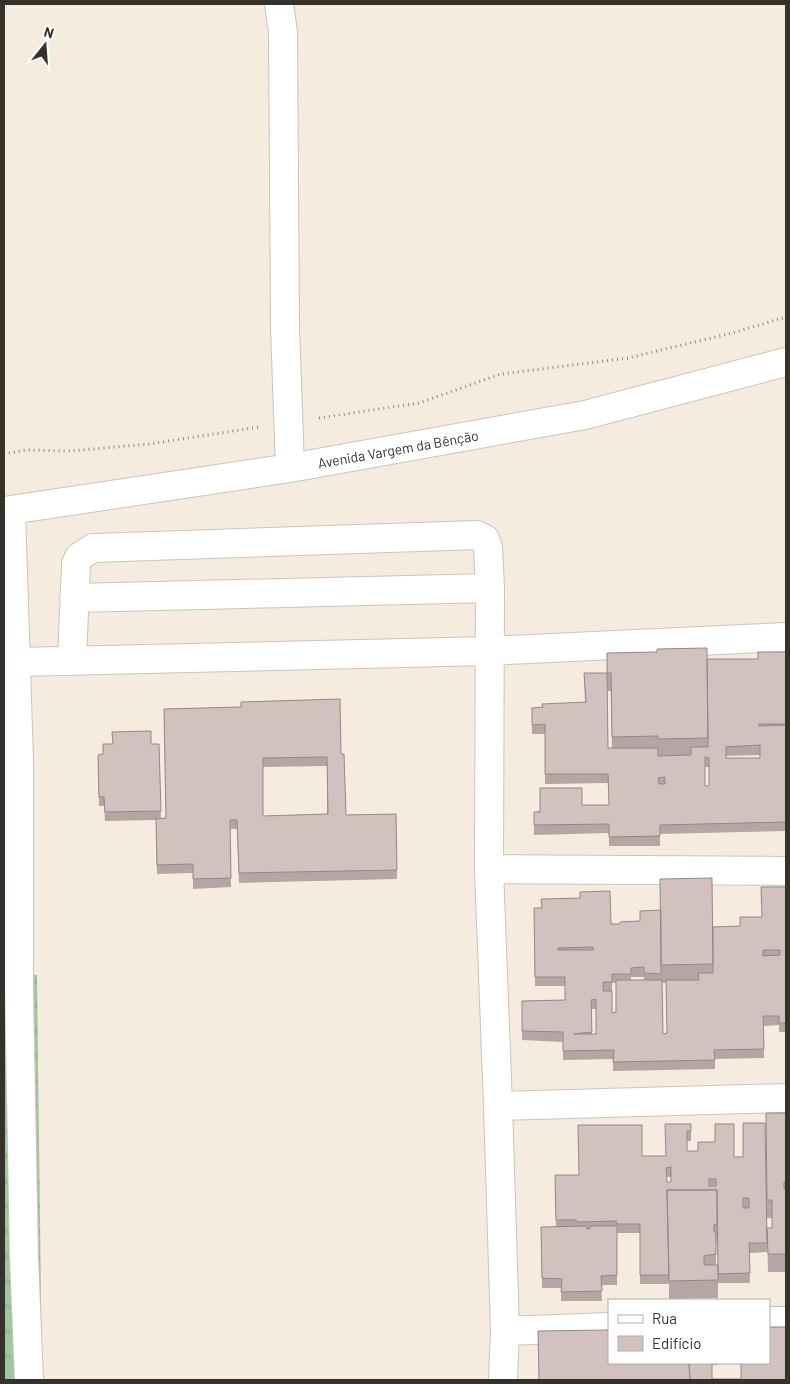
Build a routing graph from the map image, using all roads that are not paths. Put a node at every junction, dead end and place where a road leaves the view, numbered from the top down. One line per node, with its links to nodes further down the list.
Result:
1 (279, 4): 3 (street)
2 (786, 362): 3 (street, Avenida Vargem da Bênção)
3 (290, 468): 4 (street, Avenida Vargem da Bênção)
4 (7, 511): 10 (street)
5 (490, 588): 6 (street); 6 (street); 8 (street)
6 (74, 598): 9 (street)
7 (786, 636): 8 (street)
8 (490, 651): 9 (street); 12 (street)
9 (72, 661): 10 (street)
10 (16, 662): 11 (street)
11 (11, 762): 14 (street)
12 (488, 870): 13 (street); 16 (street)
13 (786, 871)
14 (11, 987): 21 (street)
15 (786, 1098): 16 (street)
16 (498, 1106): 20 (street)
17 (786, 1321): 18 (street)
18 (770, 1322)
19 (608, 1327): 20 (street)
20 (505, 1331): 22 (street)
21 (29, 1380)
22 (503, 1380)

